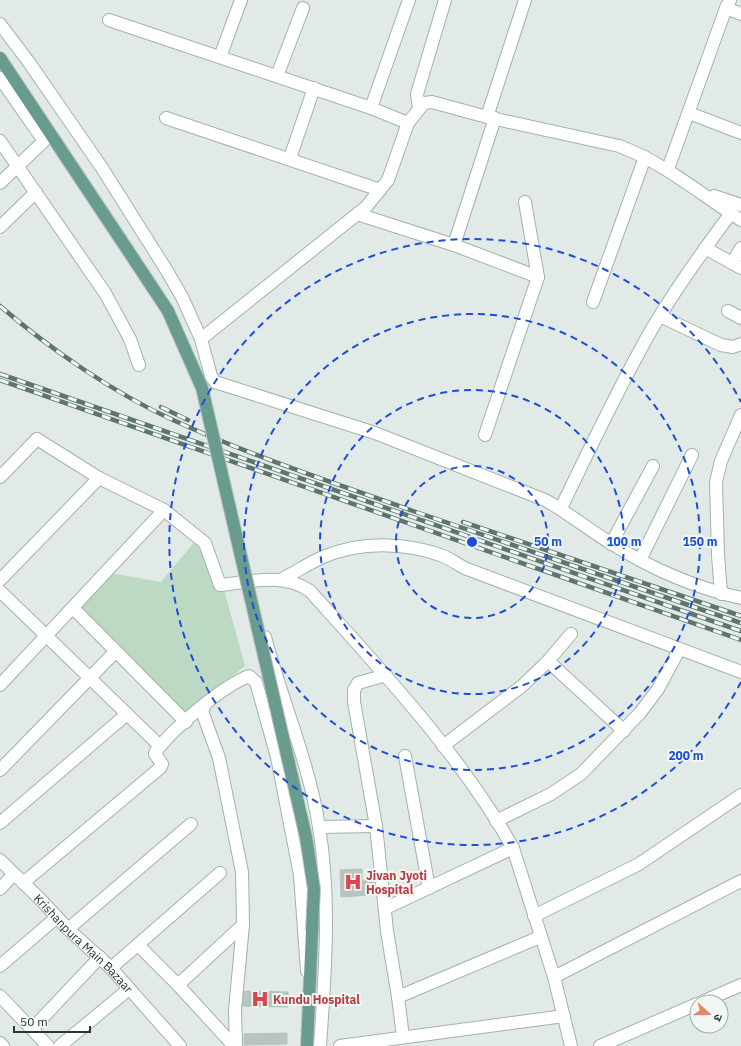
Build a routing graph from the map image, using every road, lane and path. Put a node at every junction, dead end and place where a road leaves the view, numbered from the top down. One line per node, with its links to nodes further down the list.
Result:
1 (241, 0): 10 (street)
2 (409, 0): 15 (street)
3 (445, 0): 16 (street)
4 (525, 0): 18 (street)
5 (728, 4): 7 (street); 17 (street)
6 (303, 8): 12 (street)
7 (741, 14)
8 (109, 20): 10 (street)
9 (0, 24): 45 (street)
10 (220, 57): 12 (street)
11 (0, 58): 110 (main road, bridge)
12 (277, 76): 14 (street)
13 (0, 78): 25 (street)
14 (314, 88): 15 (street); 24 (street)
15 (371, 108): 20 (street)
16 (419, 109): 18 (street); 20 (street)
17 (689, 113): 21 (street); 26 (street)
18 (491, 117): 23 (street); 36 (street)
19 (166, 118): 24 (street)
20 (408, 123): 28 (street)
21 (741, 133)
22 (0, 141): 25 (street)
23 (645, 156): 26 (street); 41 (street)
24 (290, 158): 28 (street)
25 (18, 166): 27 (street); 30 (street)
26 (668, 170): 29 (street)
27 (0, 183)
28 (380, 190): 33 (street)
29 (699, 191): 32 (street); 34 (street)
30 (36, 192): 35 (street); 47 (street)
31 (526, 202): 40 (street)
32 (741, 206)
33 (357, 214): 36 (street); 45 (street)
34 (736, 216): 37 (street)
35 (0, 227)
36 (454, 245): 40 (street)
37 (705, 248): 39 (street); 43 (street)
38 (741, 248): 39 (street)
39 (737, 266)
40 (538, 277): 49 (street)
41 (594, 302)
42 (728, 311): 44 (street)
43 (660, 316): 46 (street); 54 (street)
44 (741, 318)
45 (201, 339): 54 (street)
46 (741, 344)
47 (139, 365)
48 (741, 415): 62 (street)
49 (485, 435)
50 (692, 455): 57 (street)
51 (653, 466): 56 (street)
52 (0, 477): 53 (street)
53 (99, 478): 55 (street); 59 (street)
54 (561, 508): 56 (street)
55 (164, 510): 60 (street); 64 (street)
56 (611, 544): 57 (street)
57 (640, 560): 62 (street)
58 (282, 579): 60 (street); 67 (street); 71 (street)
59 (0, 580)
60 (251, 582): 87 (street)
61 (0, 591): 66 (street)
62 (721, 594): 63 (street)
63 (741, 598)
64 (73, 608): 66 (street); 68 (street)
65 (571, 634): 69 (street)
66 (47, 636): 72 (street); 73 (street)
67 (680, 650): 70 (street); 77 (street)
68 (116, 651): 72 (street); 76 (street)
69 (548, 661): 77 (street); 79 (street)
70 (741, 672)
71 (386, 675): 79 (street); 86 (street)
72 (90, 678): 75 (street); 81 (street)
73 (0, 685)
74 (205, 704): 76 (street); 99 (street); 110 (street)
75 (127, 714): 78 (street); 84 (street)
76 (186, 722): 78 (street)
77 (624, 730): 83 (street)
78 (160, 746): 93 (street)
79 (443, 746): 83 (street)
80 (405, 756): 94 (street)
81 (0, 770)
82 (741, 795): 97 (street)
83 (496, 821): 88 (street)
84 (0, 823)
85 (190, 824): 100 (street)
86 (376, 826): 87 (street); 96 (street)
87 (319, 827): 124 (street)
88 (513, 848): 94 (street); 97 (street)
89 (0, 860): 91 (street, Krishanpura Main Bazaar)
90 (220, 873): 102 (street)
91 (14, 874): 93 (street, Krishanpura Main Bazaar); 95 (street)
92 (741, 881): 106 (street)
93 (23, 883): 98 (street, Krishanpura Main Bazaar)
94 (429, 888): 96 (street)
95 (0, 889)
96 (386, 908): 113 (street)
97 (534, 916): 101 (street)
98 (57, 917): 100 (street, Krishanpura Main Bazaar); 104 (street)
99 (243, 925): 107 (street); 122 (street)
100 (68, 929): 103 (street, Krishanpura Main Bazaar)
101 (540, 936): 106 (street); 113 (street)
102 (138, 945): 105 (street); 107 (street)
103 (100, 957): 105 (street, Krishanpura Main Bazaar); 116 (street)
104 (0, 966)
105 (111, 968): 109 (street, Krishanpura Main Bazaar)
106 (554, 977): 115 (street)
107 (178, 985): 122 (street)
108 (741, 985): 111 (street)
109 (129, 989): 120 (street); 121 (street, Krishanpura Main Bazaar)
110 (310, 989): 123 (main road)
111 (720, 994)
112 (0, 996): 116 (street)
113 (398, 997): 117 (street)
114 (689, 1008): 118 (street)
115 (564, 1016): 117 (street); 126 (street)
116 (32, 1029): 119 (street)
117 (403, 1037): 125 (street)
118 (623, 1042): 127 (street)
119 (48, 1046)
120 (60, 1046)
121 (180, 1046)
122 (235, 1046)
123 (307, 1046)
124 (320, 1046)
125 (340, 1046)
126 (571, 1046)
127 (600, 1046)

